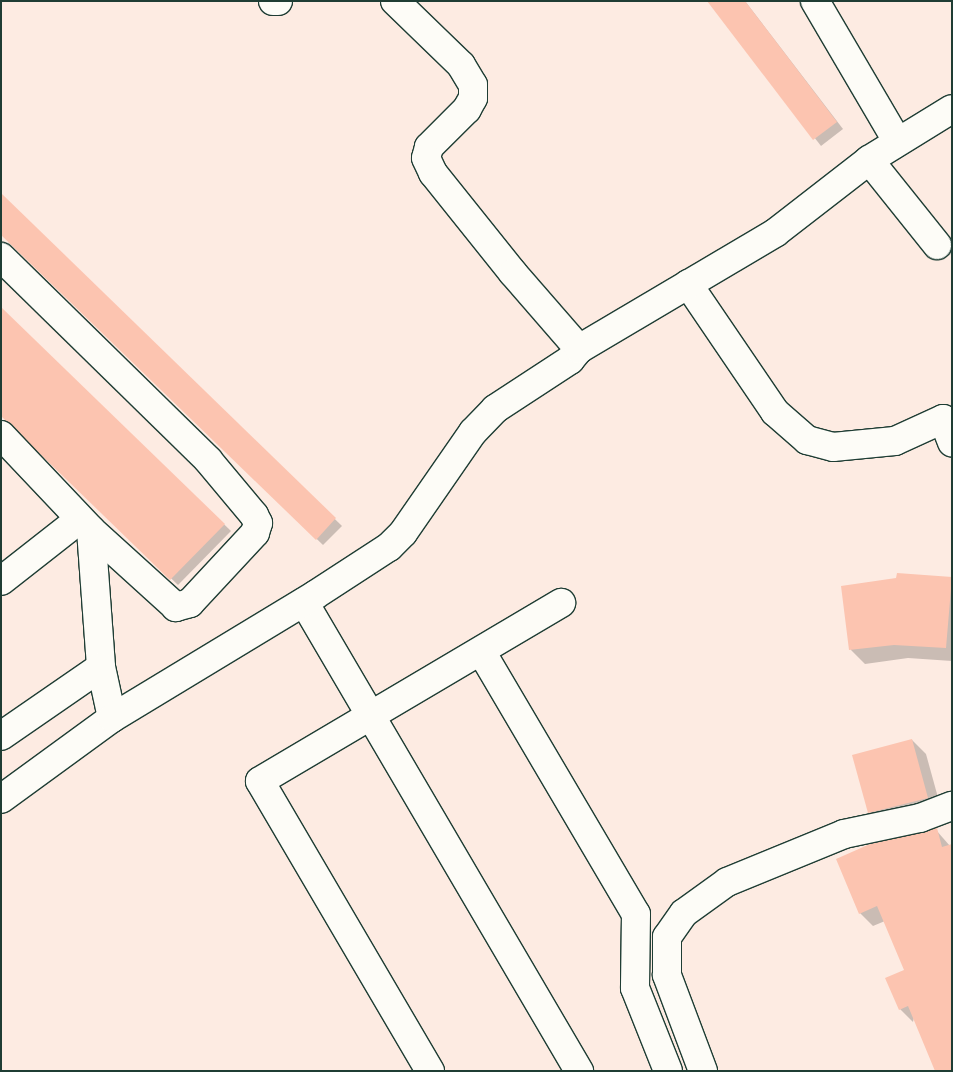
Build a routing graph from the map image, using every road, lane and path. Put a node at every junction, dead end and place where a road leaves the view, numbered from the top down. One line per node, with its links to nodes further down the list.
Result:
1 (273, 1): 2 (street)
2 (278, 1)
3 (395, 1): 11 (street)
4 (816, 1): 6 (street)
5 (952, 109): 6 (street)
6 (897, 141): 7 (street)
7 (869, 160): 8 (street); 10 (street)
8 (937, 245)
9 (1, 257): 14 (street)
10 (688, 284): 11 (street); 12 (street)
11 (579, 349): 16 (street)
12 (949, 426)
13 (1, 435): 14 (street)
14 (85, 524): 15 (street); 19 (street)
15 (1, 581)
16 (304, 602): 20 (street); 21 (street)
17 (561, 603): 18 (street)
18 (481, 650): 20 (street); 27 (street)
19 (102, 667): 21 (street); 22 (street)
20 (370, 716): 25 (street); 26 (street)
21 (112, 718): 23 (street)
22 (1, 736)
23 (1, 799)
24 (952, 806): 28 (street)
25 (430, 1071)
26 (579, 1071)
27 (668, 1071)
28 (703, 1071)

